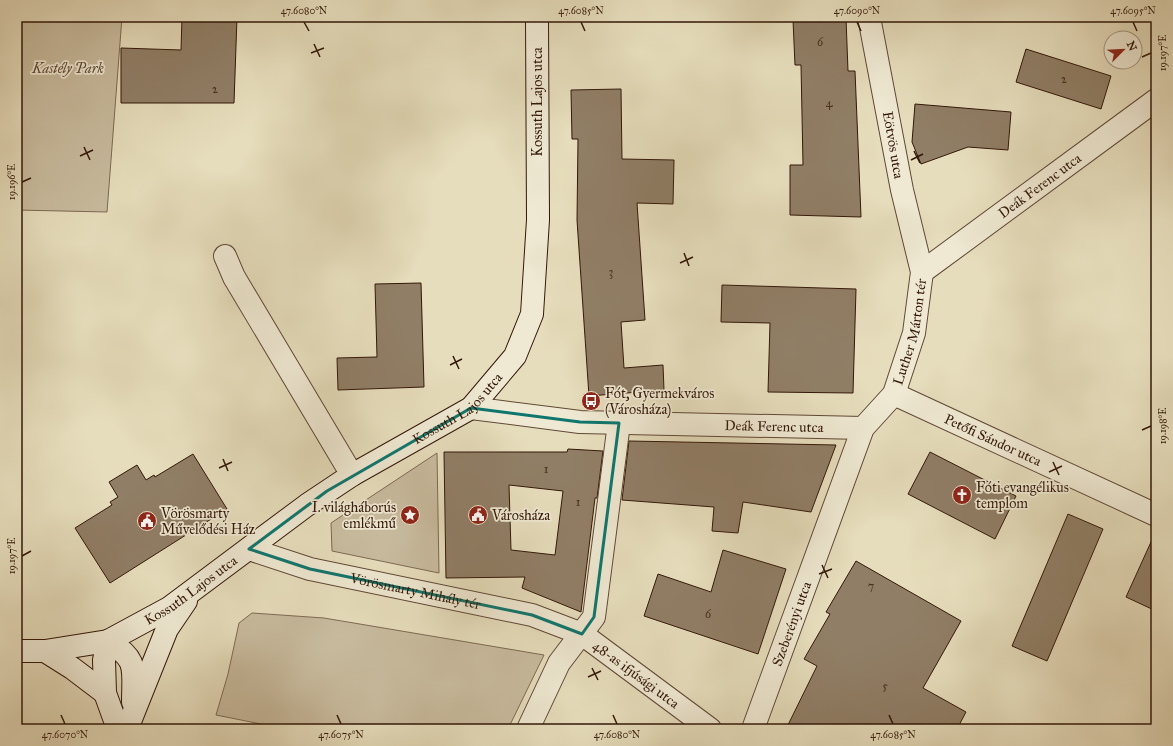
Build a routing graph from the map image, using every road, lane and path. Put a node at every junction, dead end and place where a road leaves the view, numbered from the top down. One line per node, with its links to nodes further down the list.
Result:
1 (537, 17): 7 (street, Kossuth Lajos utca)
2 (869, 17): 5 (street, Eötvös utca)
3 (1156, 100): 5 (street, Deák Ferenc utca)
4 (225, 256): 10 (street)
5 (922, 272): 6 (street, Luther Márton tér)
6 (894, 394): 9 (street, Luther Márton tér); 11 (street, Petőfi Sándor utca)
7 (471, 408): 8 (street, Deák Ferenc utca); 10 (street, Kossuth Lajos utca)
8 (619, 423): 9 (street, Deák Ferenc utca); 14 (street)
9 (863, 428): 22 (street, Szeberényi utca)
10 (352, 475): 12 (street, Kossuth Lajos utca)
11 (1156, 516)
12 (249, 549): 13 (street, Kossuth Lajos utca); 14 (street, Vörösmarty Mihály tér)
13 (191, 593): 15 (street, Kossuth Lajos utca); 19 (street)
14 (582, 634): 20 (street); 21 (street, 48-as ifjúsági utca)
15 (108, 641): 17 (street, Kossuth Lajos utca); 18 (street); 19 (street)
16 (17, 651): 17 (street, Kossuth Lajos utca)
17 (45, 651): 18 (street)
18 (105, 693): 19 (street)
19 (126, 725)
20 (528, 729)
21 (710, 729)
22 (753, 729)

